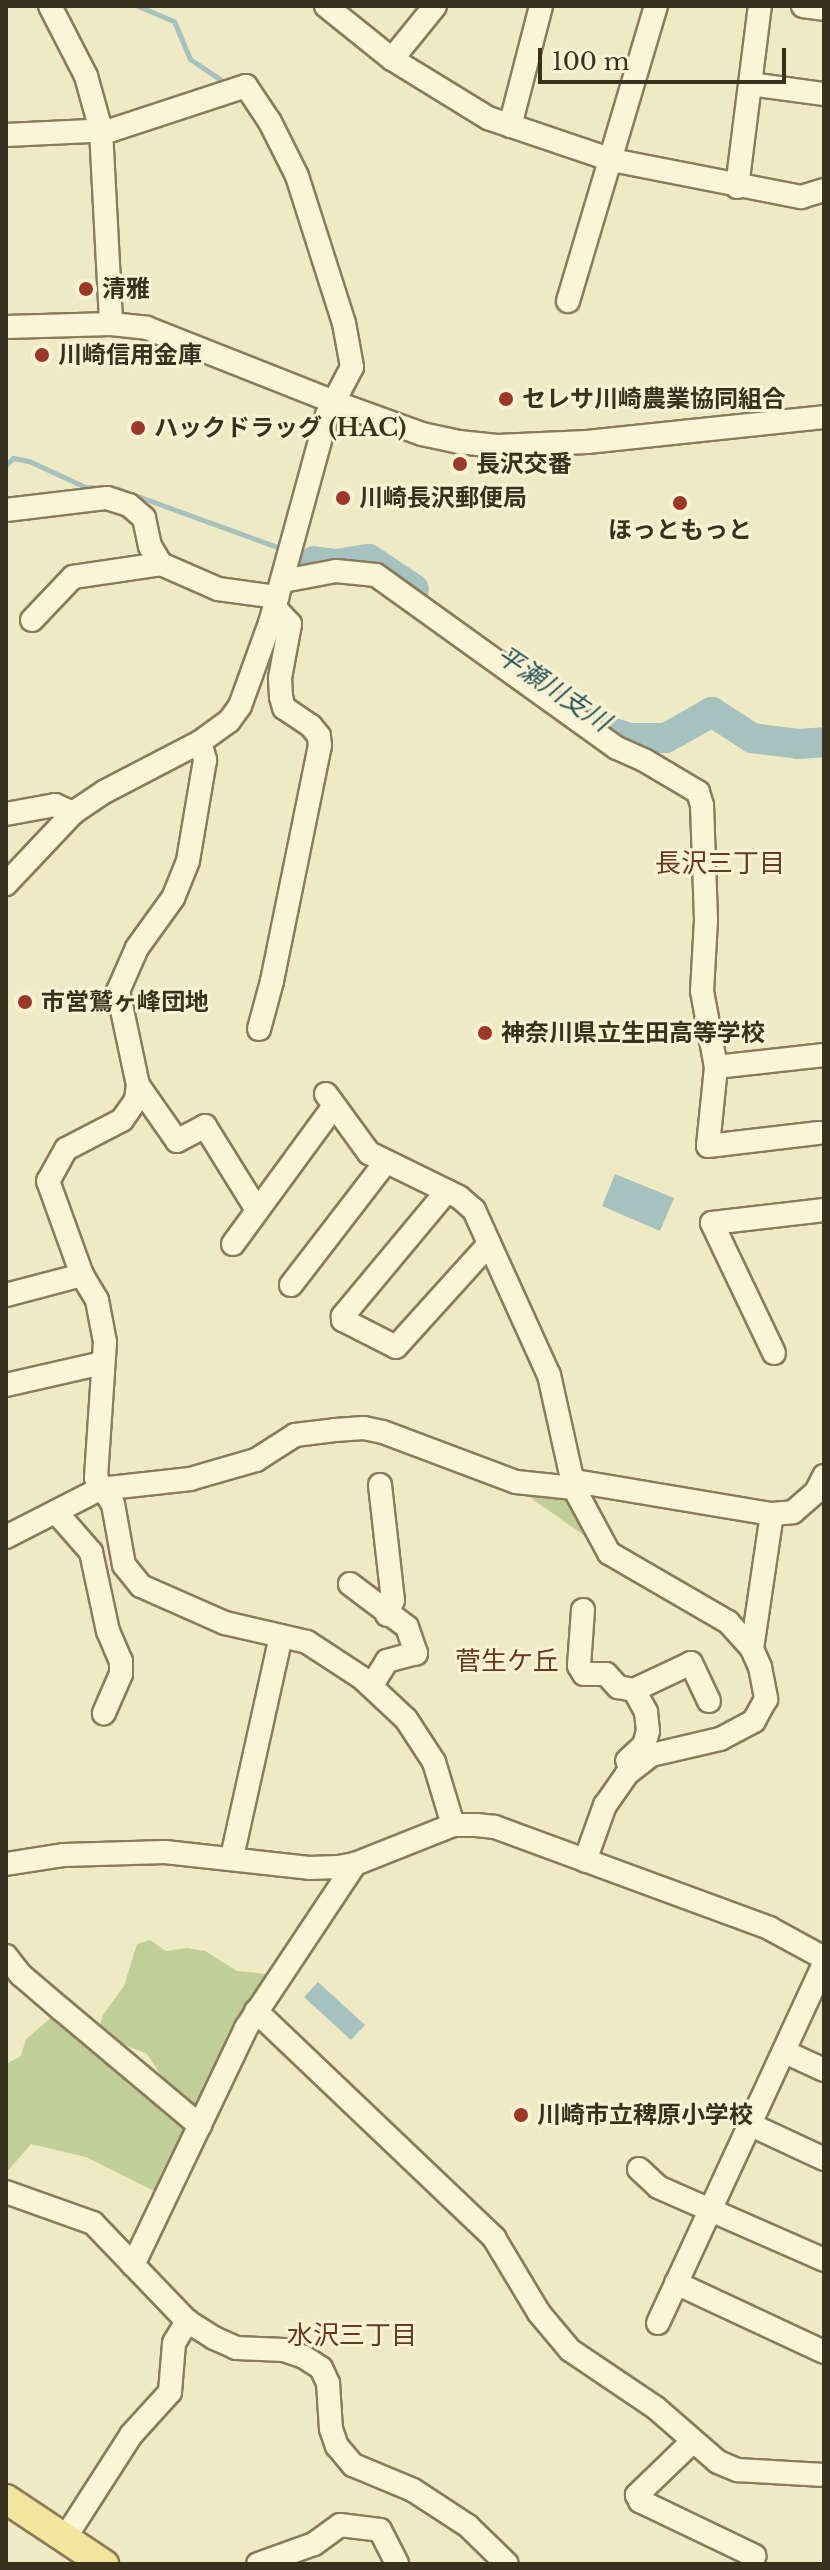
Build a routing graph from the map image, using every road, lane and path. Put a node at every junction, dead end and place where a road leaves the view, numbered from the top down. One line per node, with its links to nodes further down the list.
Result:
1 (50, 6): 13 (street)
2 (327, 6): 9 (street)
3 (435, 6): 9 (street)
4 (541, 6): 12 (street)
5 (656, 6): 15 (street)
6 (760, 6): 10 (street)
7 (803, 6): 8 (street)
8 (824, 9)
9 (392, 59): 12 (street)
10 (750, 84): 11 (street); 16 (street)
11 (824, 94)
12 (510, 126): 15 (street)
13 (101, 130): 14 (street); 19 (street); 21 (street)
14 (6, 135)
15 (612, 160): 16 (street); 18 (street)
16 (737, 187): 17 (street)
17 (824, 190)
18 (568, 301)
19 (111, 324): 20 (street); 21 (street)
20 (6, 327)
21 (334, 402): 22 (street); 25 (street)
22 (824, 417)
23 (6, 510): 24 (street)
24 (161, 564): 25 (street); 26 (street)
25 (280, 588): 27 (street); 31 (street); 33 (street)
26 (32, 620)
27 (200, 742): 28 (street); 34 (street)
28 (73, 813): 29 (street); 30 (street)
29 (6, 814)
30 (6, 884)
31 (259, 1029)
32 (824, 1055): 33 (street)
33 (716, 1067): 35 (street)
34 (138, 1085): 38 (street); 42 (street)
35 (822, 1131)
36 (385, 1163): 37 (street); 38 (street); 43 (street)
37 (447, 1191): 41 (street); 41 (street)
38 (257, 1210): 40 (street)
39 (824, 1210): 45 (street)
40 (233, 1244)
41 (489, 1244): 50 (street)
42 (82, 1275): 44 (street); 46 (street)
43 (291, 1285)
44 (6, 1295)
45 (774, 1353)
46 (103, 1363): 47 (street); 51 (street)
47 (6, 1385)
48 (824, 1476): 53 (street)
49 (380, 1485): 57 (street)
50 (574, 1485): 51 (street); 53 (street); 59 (street)
51 (100, 1489): 52 (street); 58 (street)
52 (56, 1512): 54 (street); 63 (street)
53 (772, 1514): 59 (street)
54 (6, 1537)
55 (350, 1584): 57 (street)
56 (583, 1610): 61 (street)
57 (387, 1615): 60 (street)
58 (281, 1636): 60 (street); 66 (street)
59 (752, 1649): 64 (street)
60 (372, 1685): 65 (street)
61 (634, 1690): 62 (street); 64 (street)
62 (709, 1701)
63 (104, 1713)
64 (627, 1774): 67 (street)
65 (453, 1825): 67 (street); 69 (street)
66 (232, 1857): 68 (street); 69 (street)
67 (585, 1861): 71 (street)
68 (6, 1864)
69 (355, 1864): 73 (street)
70 (6, 1956): 77 (street)
71 (824, 1958)
72 (824, 1964): 74 (street)
73 (256, 2011): 77 (street); 88 (street)
74 (785, 2052): 75 (street); 76 (street)
75 (824, 2070)
76 (749, 2124): 78 (street); 81 (street)
77 (200, 2126): 83 (street)
78 (824, 2159)
79 (639, 2169): 81 (street)
80 (6, 2192): 83 (street)
81 (711, 2209): 82 (street); 84 (street)
82 (824, 2260)
83 (133, 2265): 85 (street)
84 (676, 2283): 86 (street); 87 (street)
85 (187, 2321): 91 (street); 96 (street)
86 (658, 2323)
87 (824, 2352)
88 (693, 2441): 89 (street); 92 (street)
89 (824, 2475)
90 (6, 2499): 91 (main road)
91 (65, 2538): 93 (main road)
92 (755, 2556)
93 (104, 2564)
94 (258, 2564): 95 (street)
95 (397, 2564)
96 (507, 2564)

